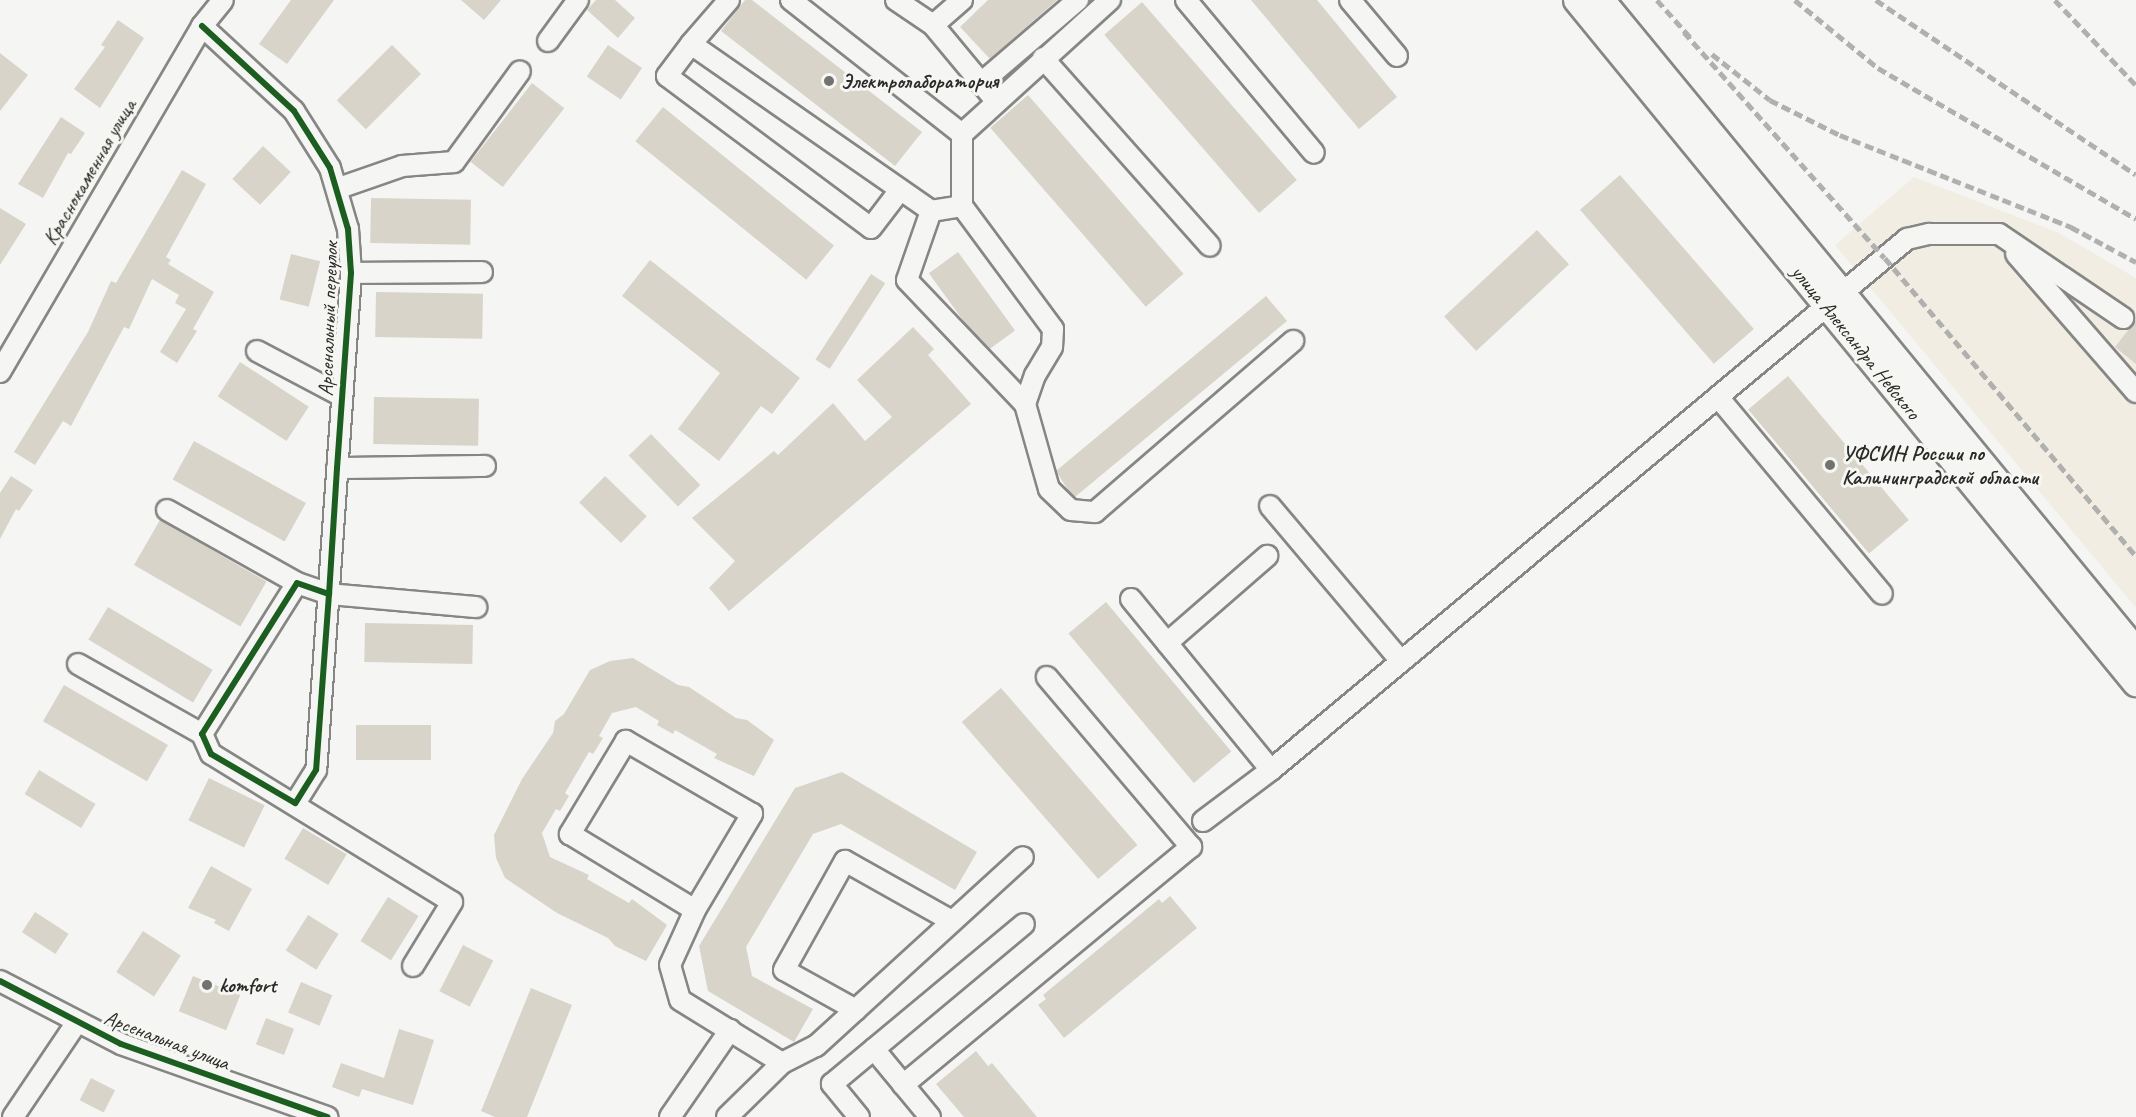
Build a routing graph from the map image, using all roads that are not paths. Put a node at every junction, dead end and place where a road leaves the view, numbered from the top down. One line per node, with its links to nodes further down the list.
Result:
1 (223, 0): 13 (street, Краснокаменная улица)
2 (578, 0): 15 (street)
3 (729, 0): 16 (street)
4 (791, 0): 22 (street)
5 (896, 0): 14 (street)
6 (962, 0): 14 (street)
7 (1078, 0): 20 (street)
8 (1110, 0): 18 (street)
9 (1185, 0): 23 (street)
10 (1350, 0): 17 (street)
11 (1576, 0): 32 (main road, улица Александра Невского)
12 (1601, 0): 32 (main road)
13 (202, 26): 24 (street, Арсенальный переулок); 36 (street, Краснокаменная улица)
14 (933, 26): 20 (street)
15 (548, 41)
16 (691, 44): 25 (street); 25 (street)
17 (1397, 56)
18 (1043, 58): 21 (street); 29 (street)
19 (520, 70): 24 (street)
20 (981, 83): 21 (street)
21 (997, 102): 22 (street)
22 (962, 134): 26 (street)
23 (1314, 153)
24 (339, 188): 31 (street, Арсенальный переулок)
25 (900, 190): 27 (street)
26 (962, 206): 27 (street); 40 (street)
27 (931, 211): 40 (street)
28 (1999, 234): 32 (street); 33 (street); 37 (street)
29 (1210, 246)
30 (482, 272): 31 (street)
31 (351, 273): 38 (street, Арсенальный переулок)
32 (1834, 300): 39 (street); 52 (main road); 56 (main road, улица Александра Невского)
33 (2123, 318)
34 (1293, 341): 40 (street)
35 (257, 351): 38 (street)
36 (0, 372)
37 (2136, 392)
38 (342, 396): 42 (street, Арсенальный переулок)
39 (1718, 397): 48 (street); 53 (street)
40 (1025, 404)
41 (485, 466): 42 (street)
42 (337, 468): 47 (street, Арсенальный переулок)
43 (1270, 506): 53 (street)
44 (167, 510): 46 (street)
45 (1267, 556): 51 (street)
46 (297, 583): 47 (street); 57 (street)
47 (329, 594): 50 (street); 59 (street, Арсенальный переулок)
48 (1882, 594)
49 (1131, 599): 51 (street)
50 (476, 608)
51 (1167, 643): 58 (street)
52 (2136, 651)
53 (1401, 662): 58 (street)
54 (78, 664): 57 (street)
55 (1047, 677): 72 (street)
56 (2136, 683)
57 (202, 734): 59 (street)
58 (1271, 770): 60 (street)
59 (295, 802): 65 (street)
60 (1203, 821)
61 (1023, 857): 63 (street)
62 (695, 910): 62 (street); 69 (street)
63 (952, 921): 67 (street); 67 (street)
64 (1024, 924): 70 (street)
65 (413, 966)
66 (0, 981): 68 (street, Арсенальная улица)
67 (856, 1010): 71 (street)
68 (77, 1022): 73 (street); 74 (street, Арсенальная улица)
69 (730, 1030): 71 (street); 75 (street)
70 (874, 1049): 72 (street); 77 (street)
71 (782, 1062): 76 (street)
72 (903, 1085): 78 (street)
73 (13, 1117)
74 (327, 1117)
75 (670, 1117)
76 (727, 1117)
77 (859, 1117)
78 (930, 1117)

